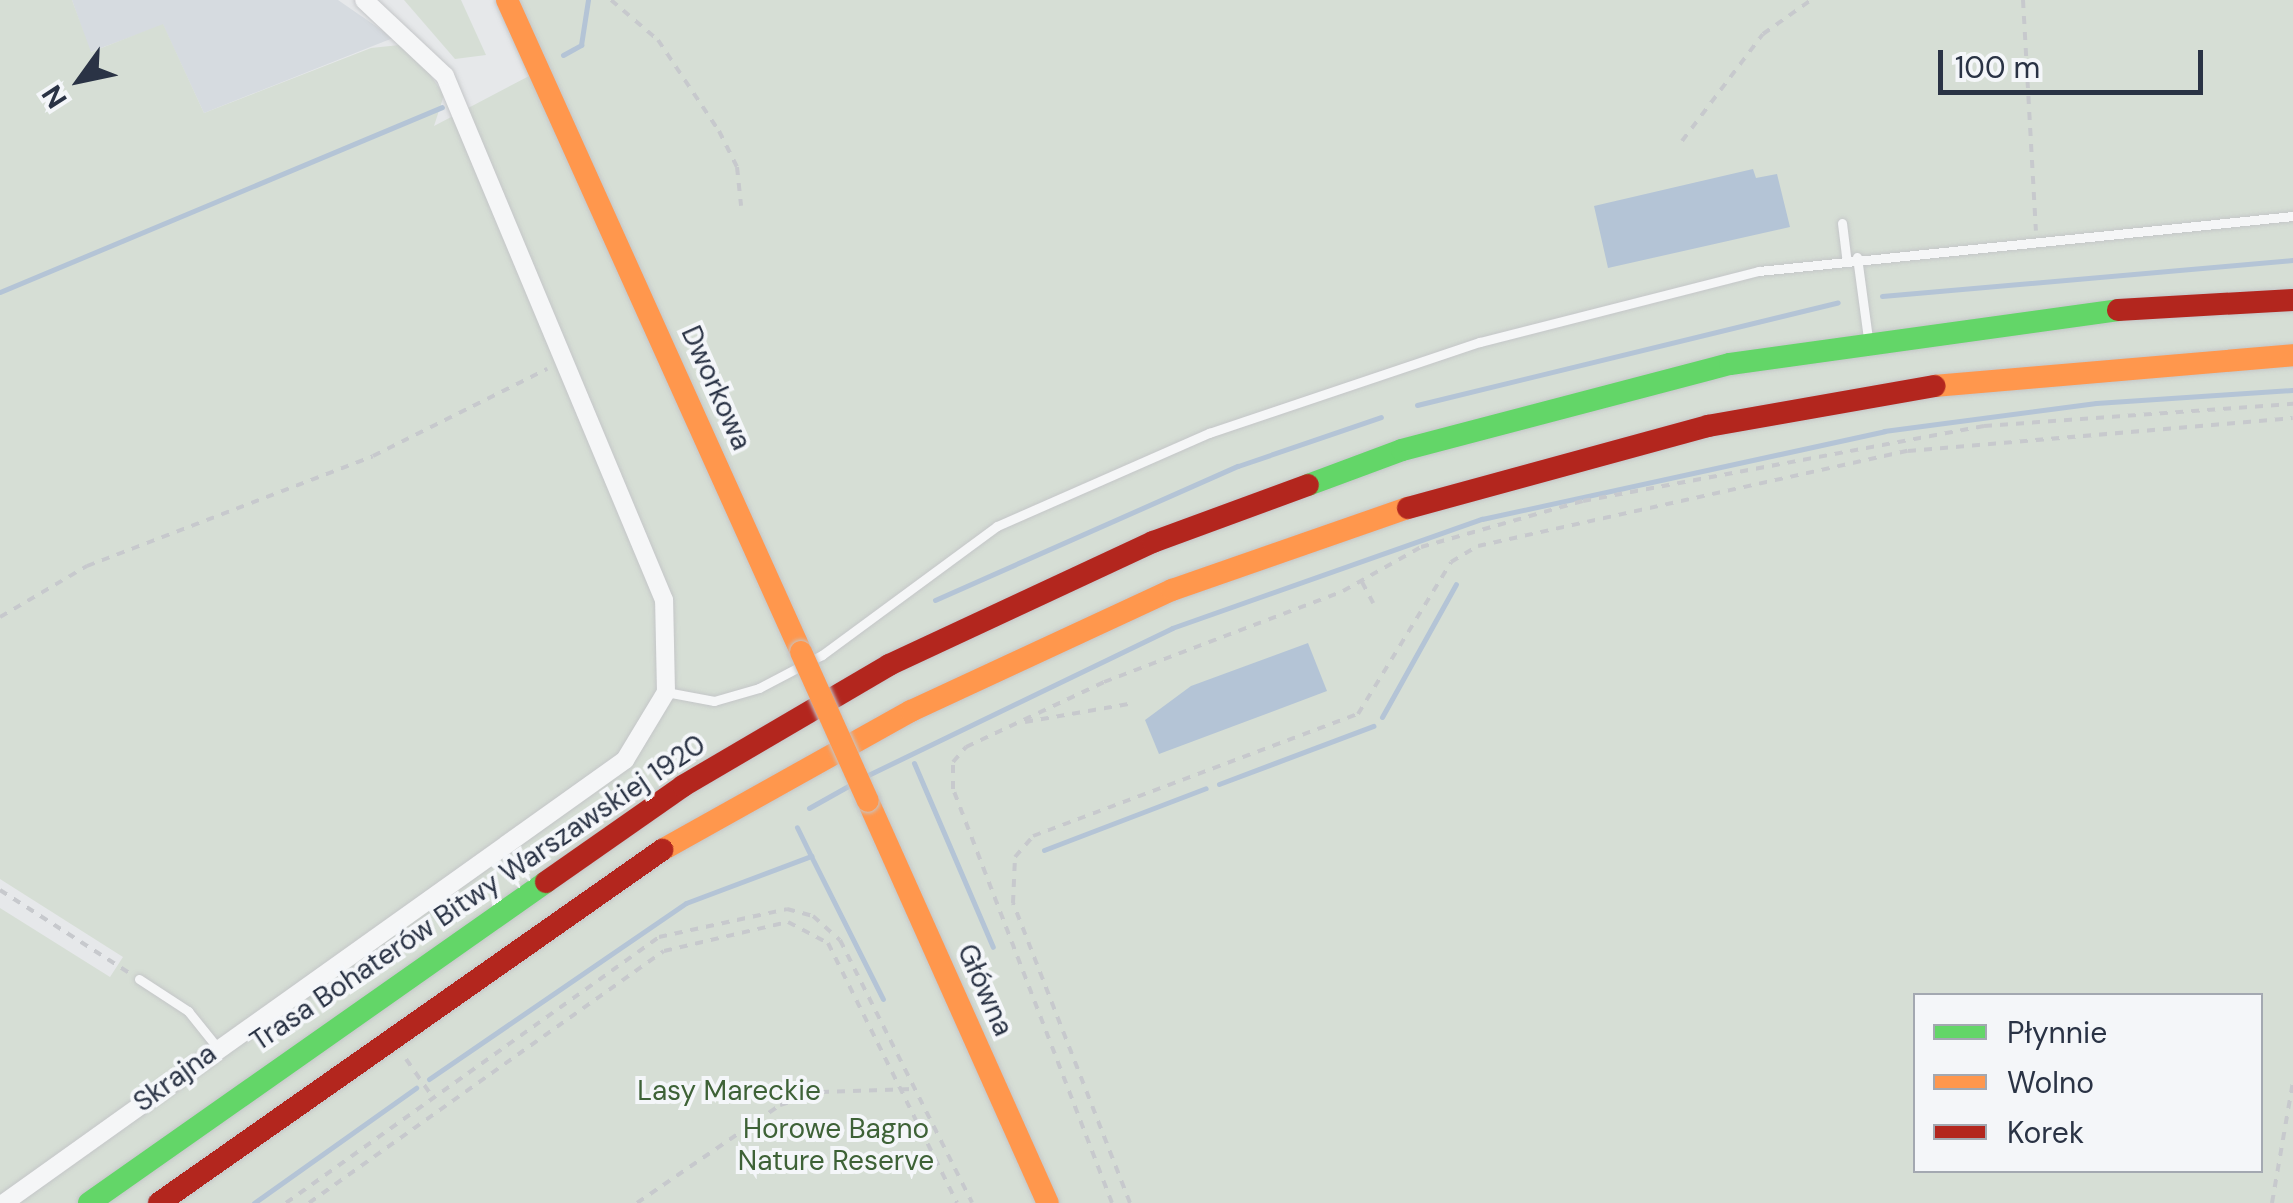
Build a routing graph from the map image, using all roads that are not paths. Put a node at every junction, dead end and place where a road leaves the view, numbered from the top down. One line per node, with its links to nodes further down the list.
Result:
1 (364, 0): 9 (street)
2 (507, 0): 10 (main road, Dworkowa, bridge)
3 (2293, 216): 5 (lane)
4 (1842, 223): 5 (lane)
5 (1852, 258): 7 (lane); 9 (lane)
6 (2293, 300): 7 (main road, Trasa Bohaterów Bitwy Warszawskiej 1920)
7 (1868, 338): 14 (main road, Trasa Bohaterów Bitwy Warszawskiej 1920)
8 (2293, 355): 15 (main road)
9 (666, 692): 12 (street, Skrajna)
10 (868, 801): 16 (main road, Główna)
11 (140, 979): 12 (lane)
12 (218, 1046): 13 (street, Skrajna)
13 (4, 1203)
14 (89, 1203)
15 (159, 1203)
16 (1048, 1203)

